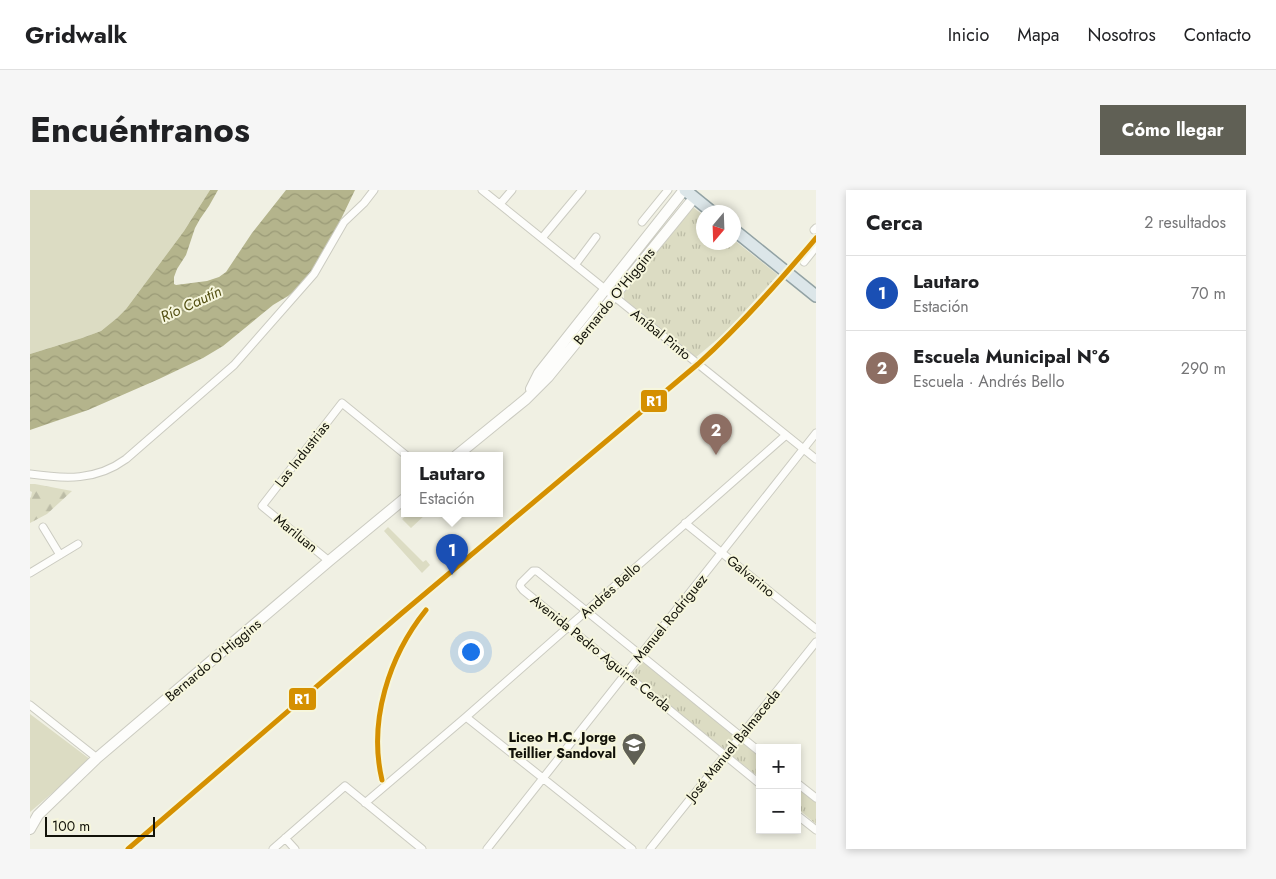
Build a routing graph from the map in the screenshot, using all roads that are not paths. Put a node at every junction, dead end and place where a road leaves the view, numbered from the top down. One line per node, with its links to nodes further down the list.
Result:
1 (374, 190): 25 (street)
2 (482, 190): 8 (street, Aníbal Pinto)
3 (512, 190): 8 (street)
4 (582, 190): 13 (street)
5 (668, 190): 10 (street)
6 (684, 190): 7 (main road); 17 (main road, Bernardo O'Higgins)
7 (697, 194): 9 (main road); 17 (main road, Bernardo O'Higgins)
8 (500, 204): 13 (street, Aníbal Pinto)
9 (706, 205)
10 (642, 222)
11 (741, 236): 18 (main road)
12 (596, 237): 16 (street)
13 (542, 238): 16 (street, Aníbal Pinto)
14 (816, 247): 15 (street)
15 (804, 262)
16 (575, 265): 17 (street, Aníbal Pinto)
17 (610, 293): 20 (street, Aníbal Pinto); 23 (main road, Bernardo O'Higgins)
18 (816, 296)
19 (816, 434): 21 (street, Manuel Rodríguez)
20 (786, 435): 21 (street, Aníbal Pinto); 28 (street, Andrés Bello)
21 (803, 449): 24 (street, Aníbal Pinto); 31 (street, Manuel Rodríguez)
22 (402, 452): 27 (street, Las Industrias)
23 (461, 452)
24 (816, 459)
25 (30, 474)
26 (401, 501): 33 (main road, Bernardo O'Higgins)
27 (262, 506): 33 (street, Mariluan)
28 (685, 523): 31 (street, Galvarino); 35 (street, Andrés Bello)
29 (43, 526): 32 (street)
30 (78, 544): 32 (street)
31 (722, 553): 37 (street, Galvarino); 39 (street, Manuel Rodríguez)
32 (60, 555): 34 (street)
33 (329, 561): 46 (main road, Bernardo O'Higgins)
34 (30, 573)
35 (586, 611): 36 (street, Andrés Bello); 36 (street, Avenida Pedro Aguirre Cerda); 39 (street, Avenida Pedro Aguirre Cerda)
36 (568, 627): 40 (street, Avenida Pedro Aguirre Cerda); 42 (street, Andrés Bello)
37 (816, 629)
38 (816, 642): 43 (street, José Manuel Balmaceda)
39 (640, 654): 40 (street, Manuel Rodríguez); 43 (street, Avenida Pedro Aguirre Cerda)
40 (625, 674): 45 (street, Avenida Pedro Aguirre Cerda); 47 (street, Manuel Rodríguez)
41 (30, 705): 46 (street)
42 (466, 717): 47 (street); 51 (street, Andrés Bello)
43 (740, 736): 44 (street, Avenida Pedro Aguirre Cerda); 45 (street, José Manuel Balmaceda)
44 (756, 749)
45 (725, 756): 48 (street, Avenida Pedro Aguirre Cerda); 61 (street, José Manuel Balmaceda)
46 (97, 758): 53 (main road, Bernardo O'Higgins)
47 (542, 778): 59 (street, Manuel Rodríguez); 60 (street)
48 (756, 781)
49 (801, 786): 50 (street)
50 (816, 798)
51 (365, 803): 55 (street); 58 (street)
52 (801, 818): 54 (street)
53 (30, 829)
54 (816, 830)
55 (285, 838): 56 (street); 57 (street)
56 (273, 849)
57 (295, 849)
58 (422, 849)
59 (486, 849)
60 (632, 849)
61 (650, 849)

